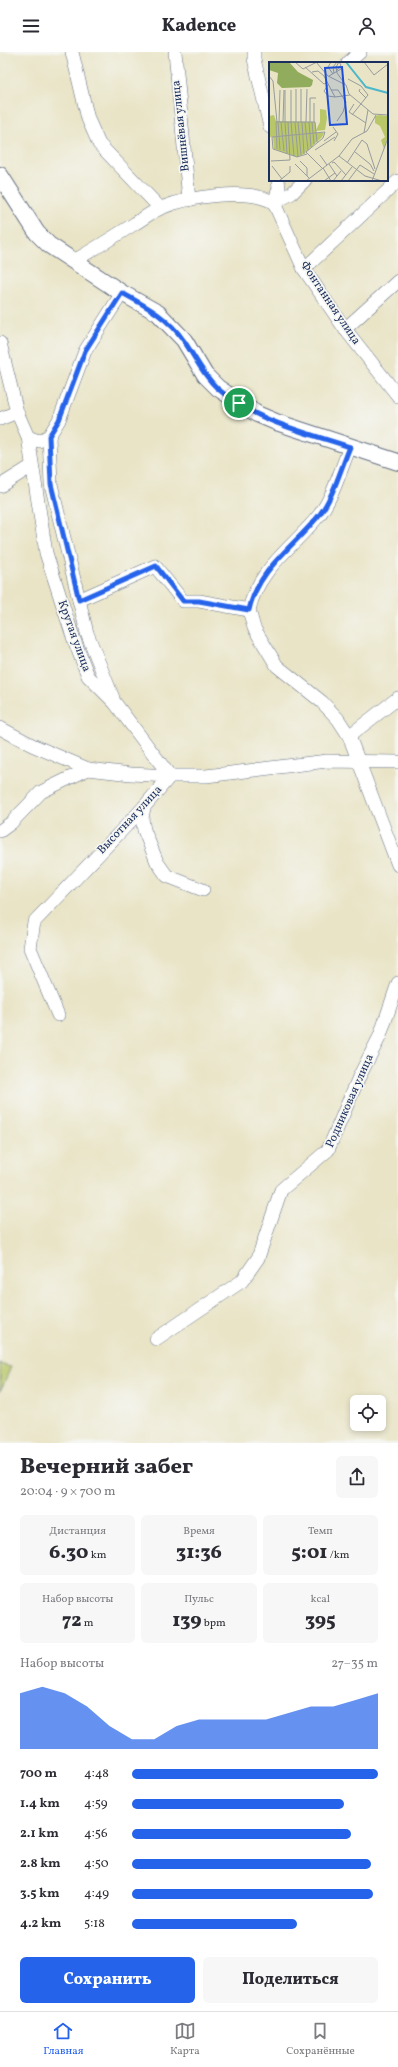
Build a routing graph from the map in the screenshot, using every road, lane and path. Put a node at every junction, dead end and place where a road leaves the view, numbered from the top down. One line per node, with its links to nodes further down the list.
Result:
1 (72, 52): 13 (street)
2 (175, 52): 11 (street, Вишнёвая улица)
3 (254, 52): 6 (street)
4 (360, 52): 5 (street)
5 (349, 62)
6 (269, 119)
7 (0, 175): 14 (main road)
8 (278, 181): 12 (street)
9 (304, 181): 12 (street)
10 (398, 181): 15 (street)
11 (189, 200): 12 (street); 13 (street)
12 (274, 203): 15 (street, Фонтанная улица)
13 (160, 208): 14 (street)
14 (74, 261): 17 (main road)
15 (304, 269): 18 (street, Фонтанная улица)
16 (398, 281): 18 (street)
17 (122, 293): 23 (street); 25 (main road)
18 (345, 329): 20 (street, Фонтанная улица)
19 (0, 343): 21 (street, Крутая улица)
20 (398, 396)
21 (17, 412): 22 (street); 24 (street, Крутая улица)
22 (0, 419)
23 (49, 436): 24 (street); 28 (street)
24 (28, 437): 27 (street, Крутая улица)
25 (350, 447): 26 (main road); 32 (street)
26 (398, 462)
27 (32, 466): 29 (street); 30 (street, Крутая улица)
28 (51, 484): 30 (street); 31 (street)
29 (0, 486)
30 (42, 519): 34 (street, Крутая улица)
31 (79, 600): 32 (street); 34 (street)
32 (249, 610): 36 (street)
33 (398, 698): 36 (street)
34 (115, 703): 40 (street, Крутая улица)
35 (0, 728): 39 (street, Высотная улица)
36 (349, 736): 37 (street)
37 (358, 762): 38 (street); 40 (street); 43 (street)
38 (398, 762)
39 (88, 769): 40 (street, Высотная улица); 42 (street)
40 (170, 776): 41 (street, Высотная улица)
41 (144, 807): 44 (street); 46 (street, Высотная улица)
42 (0, 831)
43 (398, 865)
44 (203, 890)
45 (398, 983): 47 (street, Родниковая улица)
46 (58, 1015)
47 (156, 1339)

